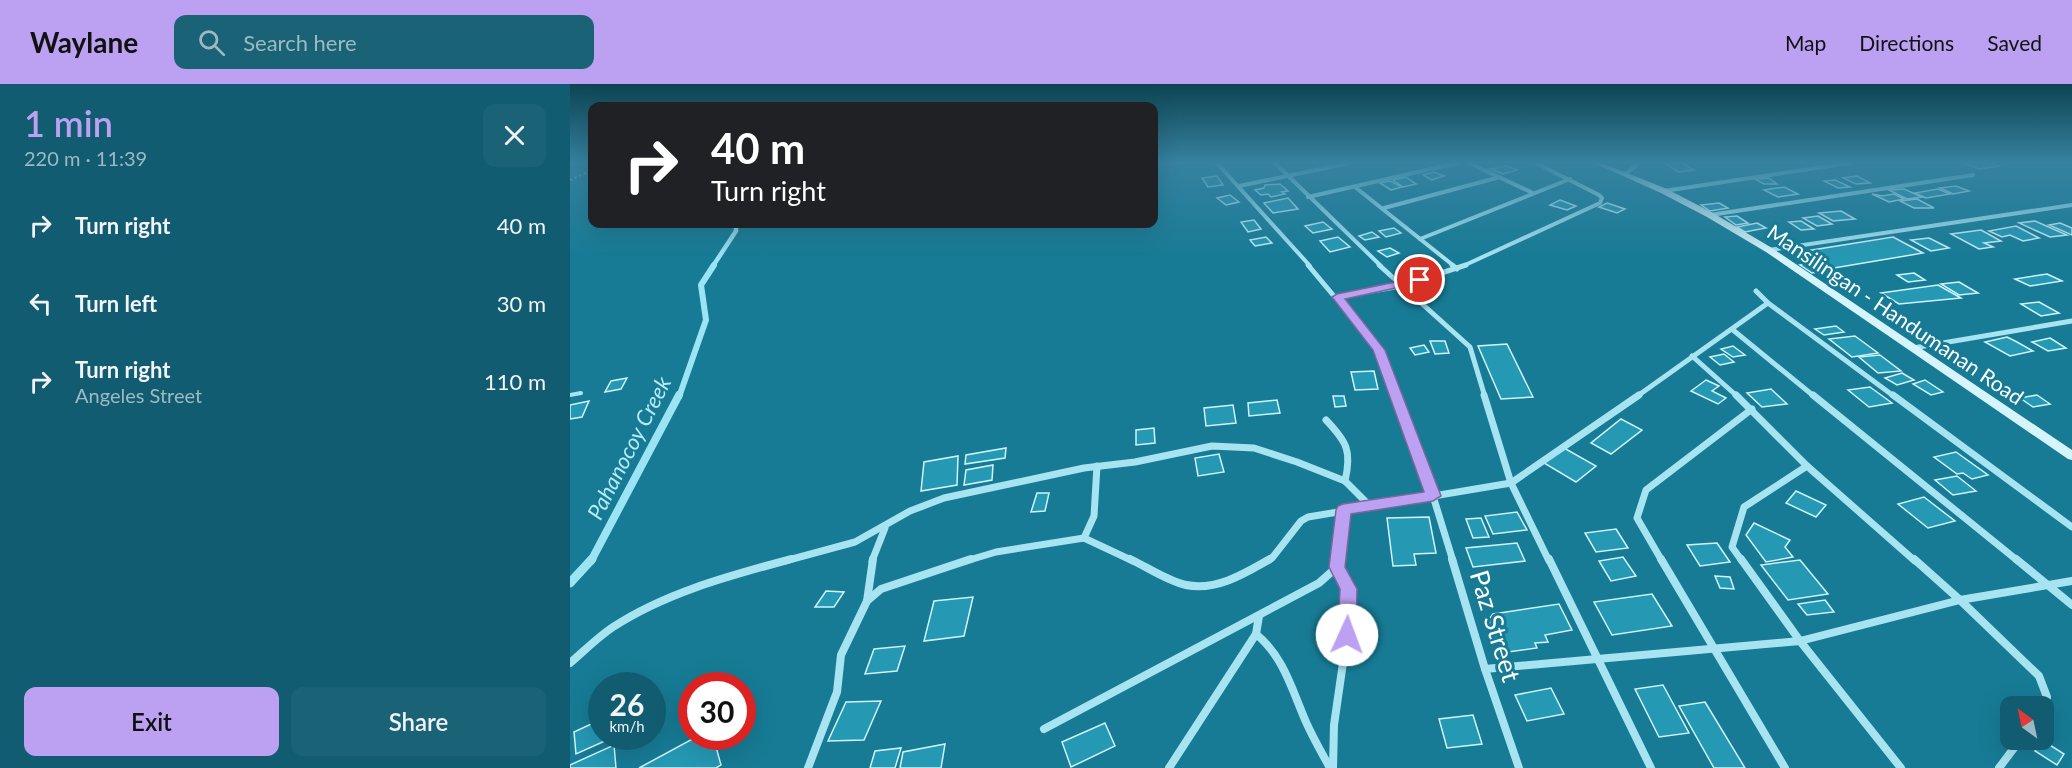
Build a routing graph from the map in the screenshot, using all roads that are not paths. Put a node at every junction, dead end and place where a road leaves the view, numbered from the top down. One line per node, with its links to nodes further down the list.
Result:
1 (1247, 195): 18 (street, Paz Street)
2 (1318, 195): 9 (street)
3 (1366, 195): 11 (street)
4 (1433, 195): 11 (street)
5 (1531, 195): 13 (street)
6 (1599, 195): 15 (street)
7 (1672, 195): 12 (street, Mansilingan - Handumanan Road)
8 (1842, 195): 12 (street)
9 (1308, 197): 16 (street)
10 (2072, 205): 14 (street)
11 (1384, 208): 13 (street)
12 (1710, 215): 14 (street, Mansilingan - Handumanan Road)
13 (1420, 239): 15 (street)
14 (1769, 250): 22 (street, Mansilingan - Handumanan Road)
15 (1457, 269): 16 (street)
16 (1401, 286): 18 (street); 32 (street)
17 (1756, 291): 19 (street)
18 (1337, 297): 33 (street, Paz Street)
19 (1768, 303): 21 (street); 37 (street)
20 (2072, 321): 22 (street)
21 (1733, 330): 23 (street); 41 (street)
22 (1913, 348): 28 (street, Mansilingan - Handumanan Road)
23 (1692, 356): 26 (street); 32 (street)
24 (581, 393): 25 (lane)
25 (570, 395)
26 (1752, 409): 30 (street); 48 (street)
27 (1326, 420): 31 (street)
28 (2072, 456)
29 (1097, 466): 31 (street); 36 (street); 38 (street)
30 (1808, 466): 42 (street); 47 (street)
31 (1345, 482): 34 (street)
32 (1511, 483): 33 (street); 49 (street)
33 (1433, 496): 34 (street); 51 (street, Paz Street)
34 (1370, 506): 35 (street)
35 (1343, 510): 38 (street); 39 (street)
36 (885, 527): 43 (street); 50 (street)
37 (2072, 527)
38 (1084, 538): 43 (street)
39 (1337, 567): 45 (street); 57 (street)
40 (2072, 581): 41 (street)
41 (2048, 585): 42 (street); 44 (street)
42 (1960, 600): 47 (street); 52 (street)
43 (867, 601): 55 (street)
44 (2072, 605)
45 (1259, 616): 46 (street); 53 (street)
46 (1256, 634): 56 (street); 57 (street)
47 (1800, 641): 48 (street); 61 (street)
48 (1712, 649): 49 (street); 60 (street)
49 (1598, 658): 51 (street); 59 (street)
50 (570, 663)
51 (1485, 669): 58 (street, Paz Street)
52 (2047, 696)
53 (1044, 729)
54 (2012, 750): 62 (street)
55 (808, 768)
56 (1169, 768)
57 (1331, 768)
58 (1519, 768)
59 (1652, 768)
60 (1785, 768)
61 (1901, 768)
62 (1999, 768)

